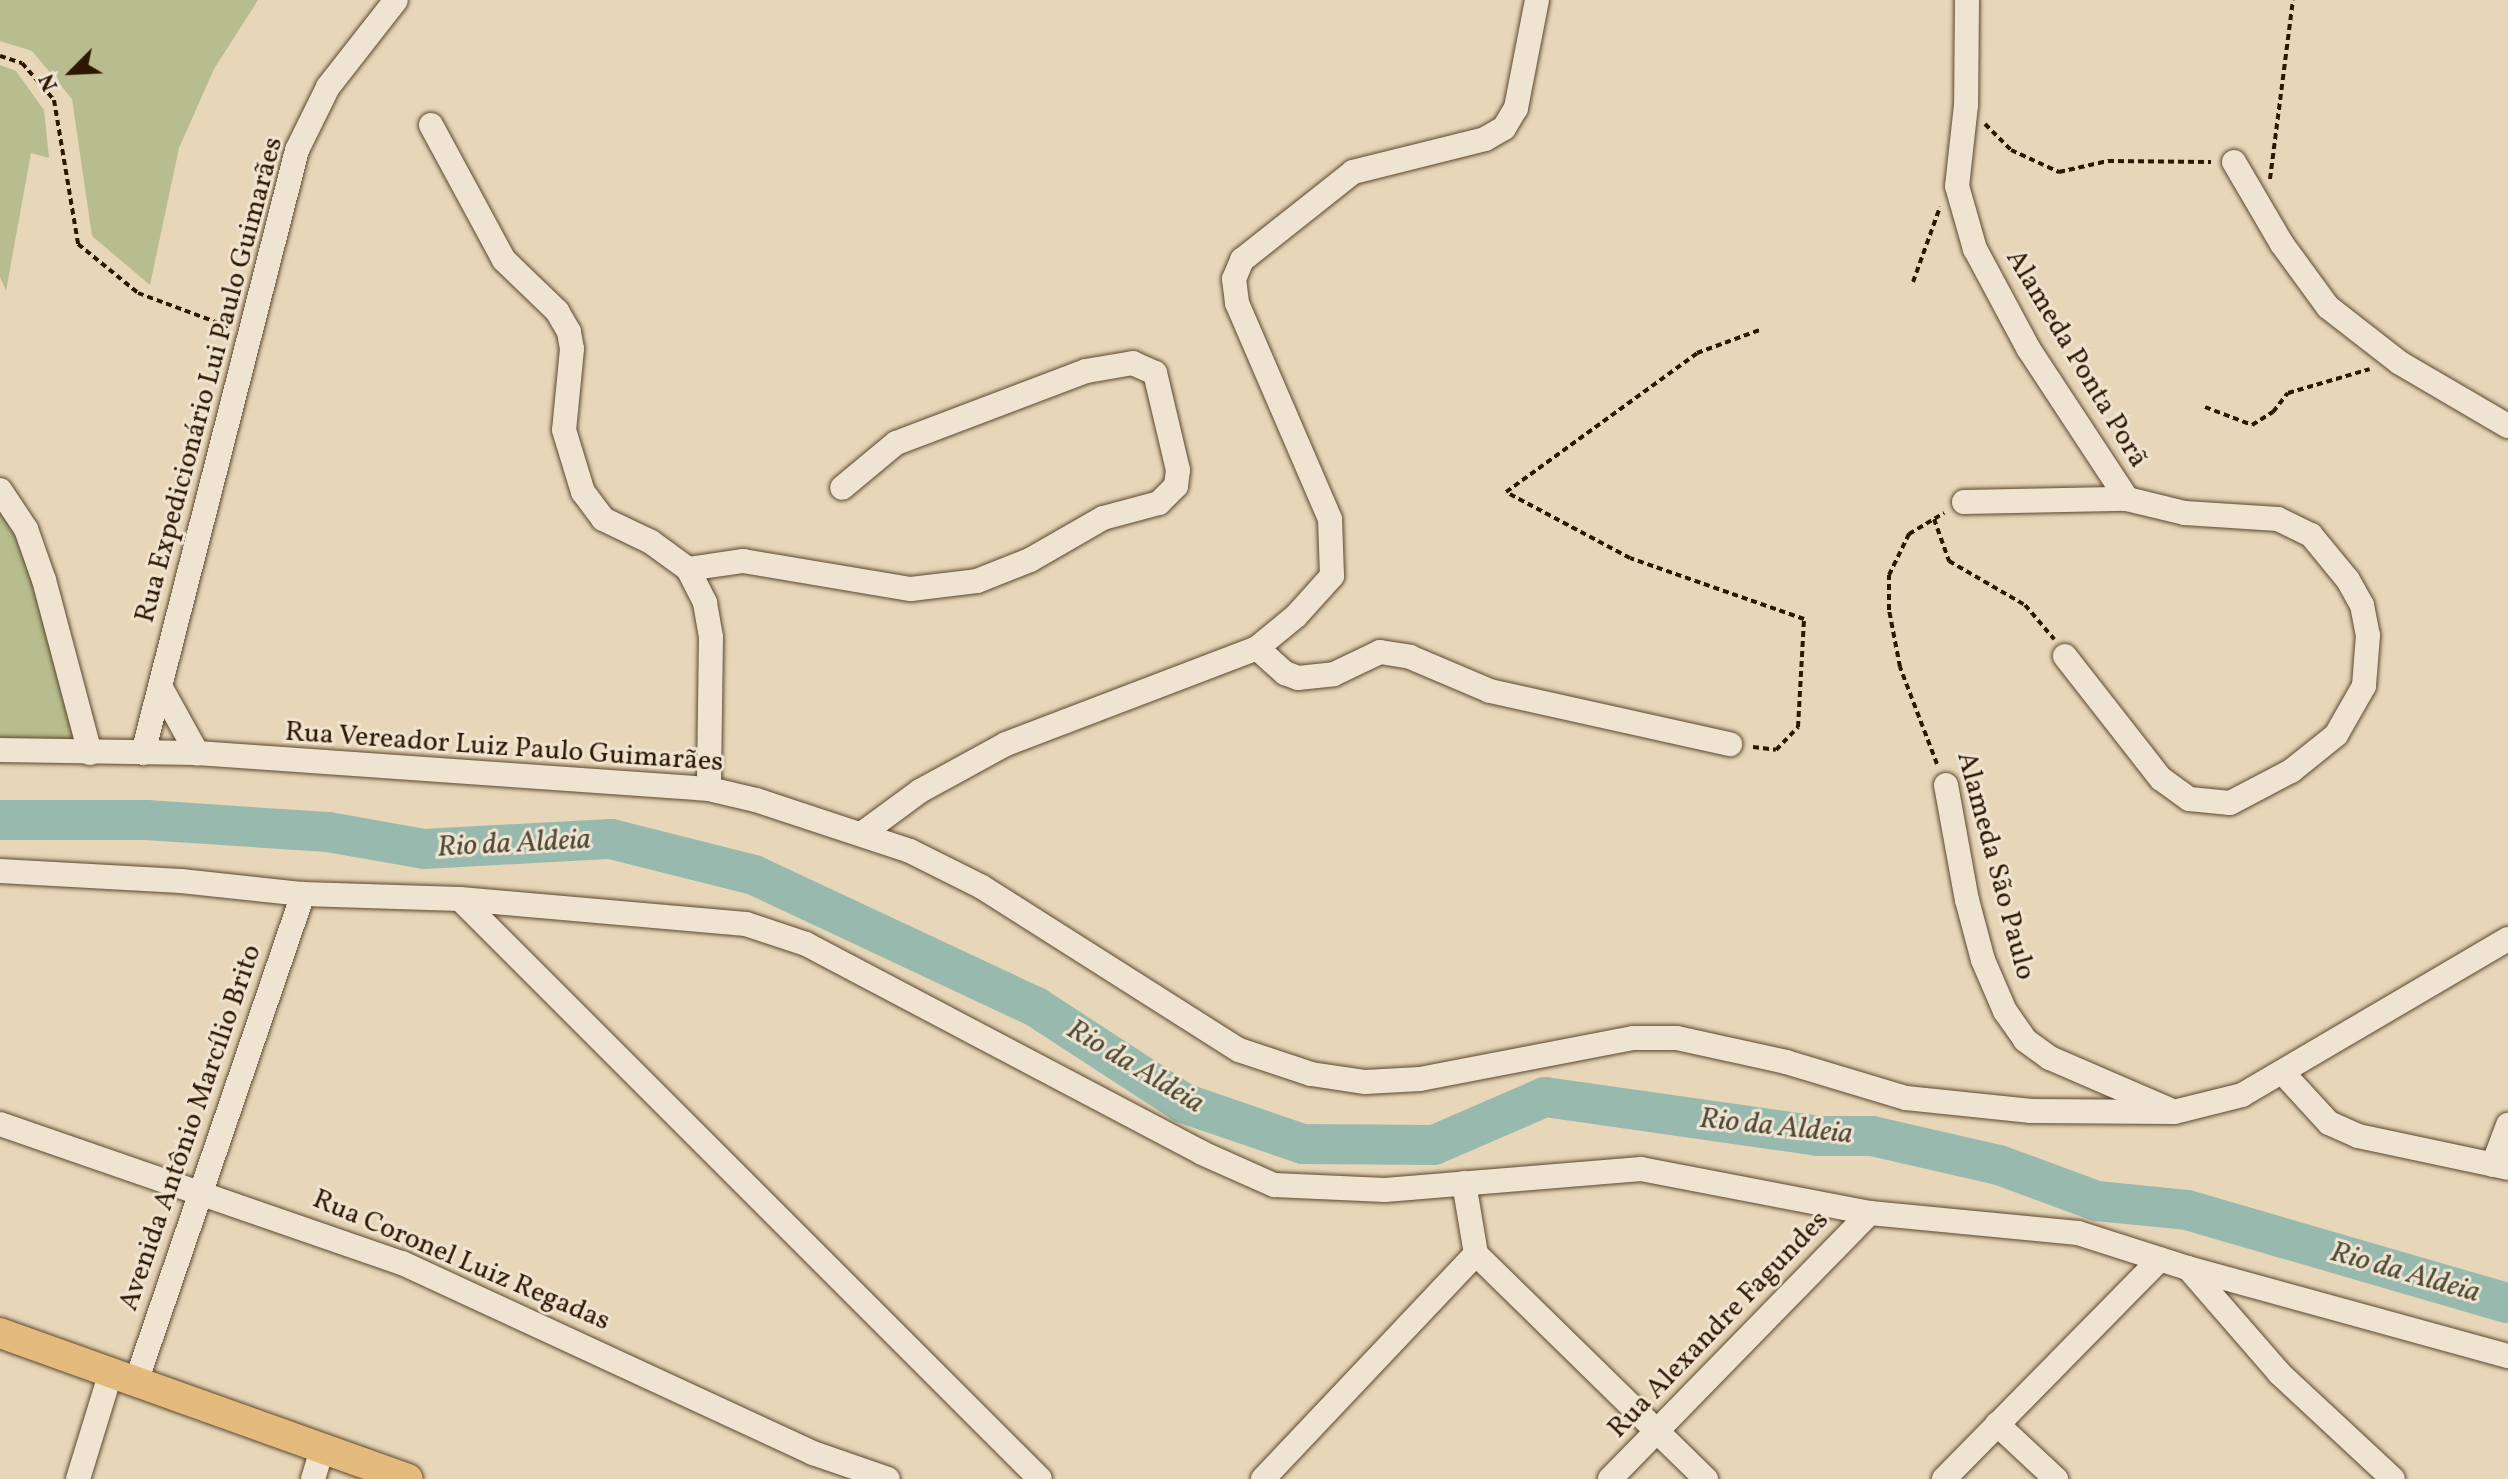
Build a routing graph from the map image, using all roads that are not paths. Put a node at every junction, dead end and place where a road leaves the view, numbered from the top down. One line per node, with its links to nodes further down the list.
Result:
1 (396, 0): 14 (street, Rua Expedicionário Lui Paulo Guimarães)
2 (1537, 0): 12 (street)
3 (1967, 0): 9 (street, Alameda Ponta Porã)
4 (431, 125): 11 (street)
5 (2234, 162): 6 (street)
6 (2508, 426)
7 (842, 488): 11 (street)
8 (0, 490): 17 (street)
9 (2127, 499): 10 (street); 13 (street, Alameda Ponta Porã)
10 (1964, 502)
11 (688, 569): 21 (street)
12 (1257, 648): 15 (street); 22 (street)
13 (2065, 656)
14 (160, 686): 18 (street, Rua Expedicionário Lui Paulo Guimarães); 19 (street)
15 (1730, 744)
16 (0, 750): 17 (street, Rua Vereador Luiz Paulo Guimarães)
17 (90, 753): 18 (street, Rua Vereador Luiz Paulo Guimarães)
18 (143, 753): 19 (street, Rua Vereador Luiz Paulo Guimarães)
19 (197, 753): 21 (street, Rua Vereador Luiz Paulo Guimarães)
20 (1946, 785): 28 (street, Alameda São Paulo)
21 (709, 789): 22 (street, Rua Vereador Luiz Paulo Guimarães)
22 (863, 833): 28 (street, Rua Vereador Luiz Paulo Guimarães)
23 (0, 871): 24 (street)
24 (303, 894): 25 (street); 33 (street, Avenida Antônio Marcílio Brito)
25 (460, 899): 32 (street); 44 (street)
26 (2508, 939): 27 (street, Rua Vereador Luiz Paulo Guimarães)
27 (2283, 1073): 28 (street, Rua Vereador Luiz Paulo Guimarães); 31 (street)
28 (2174, 1112)
29 (0, 1124): 33 (street, Rua Coronel Luiz Regadas)
30 (2508, 1125): 31 (street)
31 (2501, 1167)
32 (1464, 1183): 34 (street); 35 (street)
33 (201, 1191): 40 (street, Avenida Antônio Marcílio Brito); 48 (street, Rua Coronel Luiz Regadas)
34 (1870, 1213): 36 (street); 42 (street, Rua Alexandre Fagundes)
35 (1476, 1254): 42 (street); 49 (street)
36 (2160, 1259): 37 (street); 41 (street)
37 (2188, 1268): 39 (street); 54 (street)
38 (0, 1333): 40 (main road)
39 (2508, 1356)
40 (123, 1377): 43 (main road); 45 (street, Avenida Antônio Marcílio Brito)
41 (1997, 1424): 52 (street); 53 (street)
42 (1658, 1433): 50 (street, Rua Alexandre Fagundes); 51 (street)
43 (323, 1446): 46 (street); 47 (main road)
44 (1025, 1474)
45 (78, 1479)
46 (313, 1479)
47 (408, 1479)
48 (888, 1479)
49 (1263, 1479)
50 (1610, 1479)
51 (1706, 1479)
52 (1944, 1479)
53 (2056, 1479)
54 (2393, 1479)

